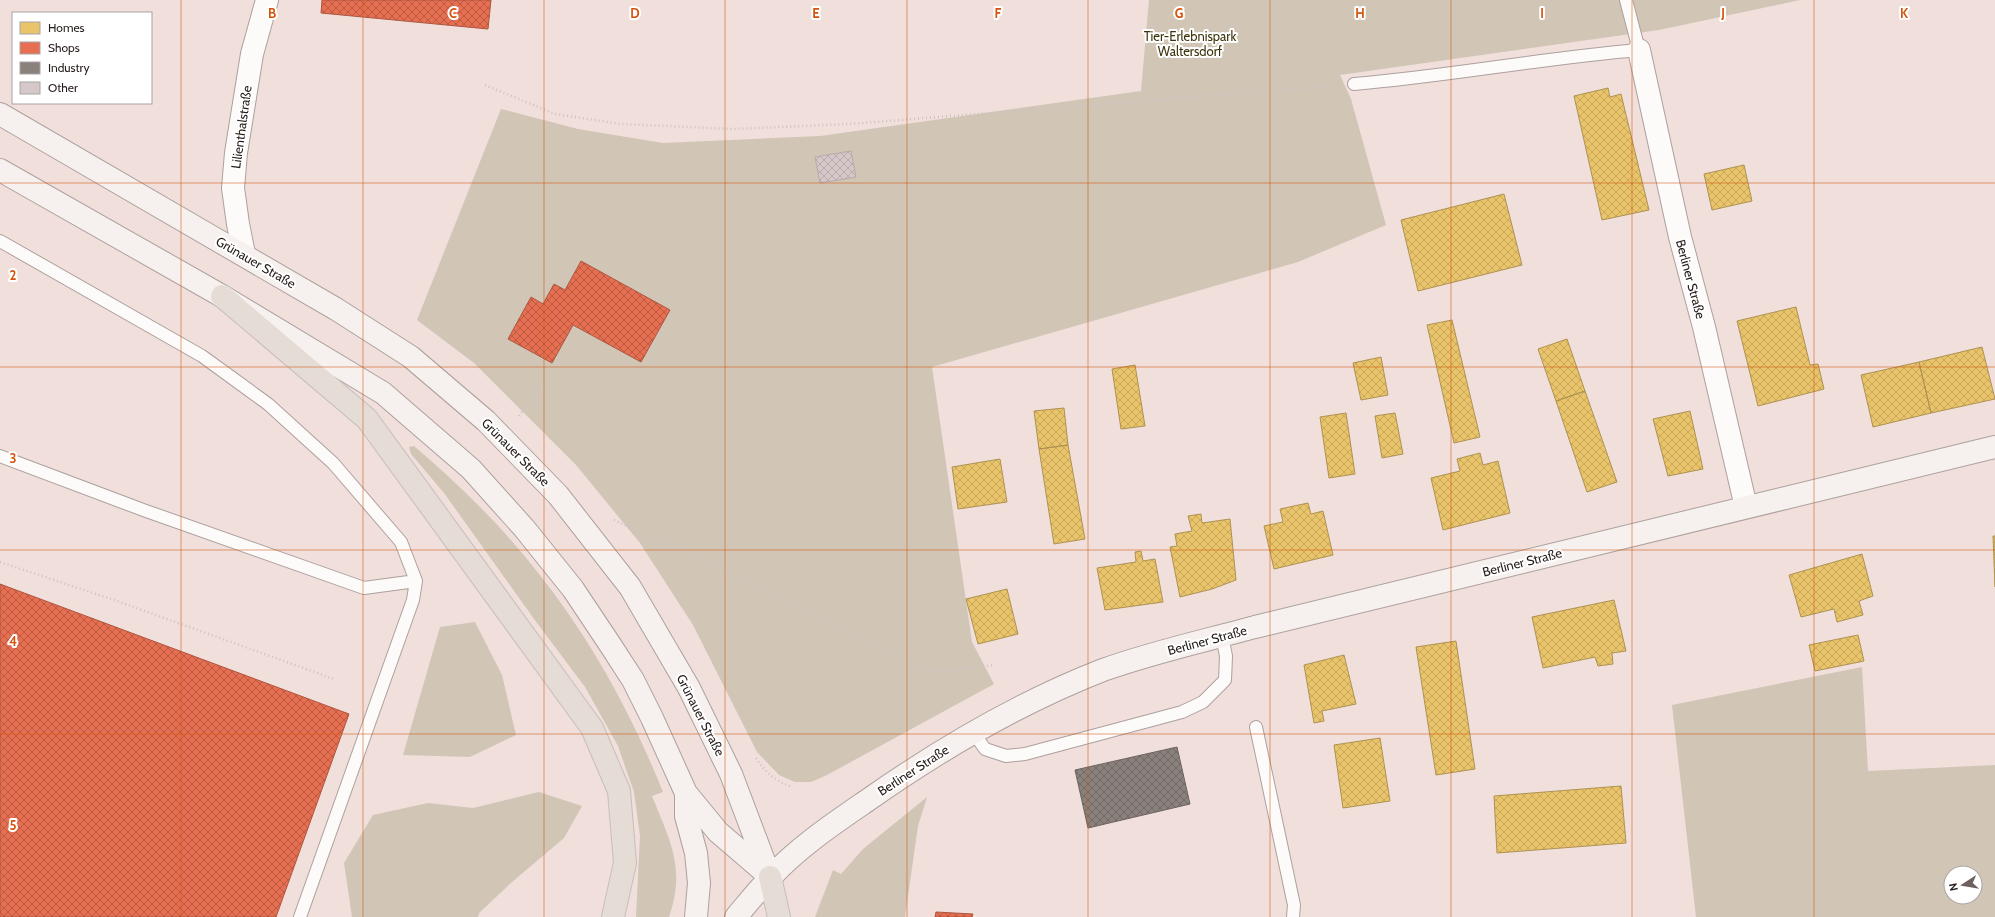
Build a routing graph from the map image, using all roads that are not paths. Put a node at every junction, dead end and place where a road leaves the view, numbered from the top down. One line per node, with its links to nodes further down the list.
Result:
1 (267, 0): 8 (street, Lilienthalstraße)
2 (1626, 0): 3 (lane)
3 (1639, 50): 4 (lane); 12 (street, Berliner Straße)
4 (1354, 84)
5 (0, 114): 8 (main road, Grünauer Straße)
6 (0, 170): 9 (main road)
7 (0, 241): 13 (lane)
8 (244, 254): 18 (main road, Grünauer Straße)
9 (222, 296): 17 (main road); 20 (highway)
10 (1995, 447): 12 (main road, Berliner Straße)
11 (0, 456): 13 (lane)
12 (1746, 507): 14 (main road, Berliner Straße)
13 (416, 581): 19 (lane)
14 (1222, 636): 16 (main road, Berliner Straße); 16 (lane)
15 (1256, 727): 24 (lane)
16 (974, 732): 18 (main road, Berliner Straße)
17 (686, 792): 18 (main road); 21 (main road)
18 (770, 877): 22 (main road, Berliner Straße); 23 (highway)
19 (300, 917)
20 (613, 917)
21 (696, 917)
22 (736, 917)
23 (779, 917)
24 (1293, 917)

